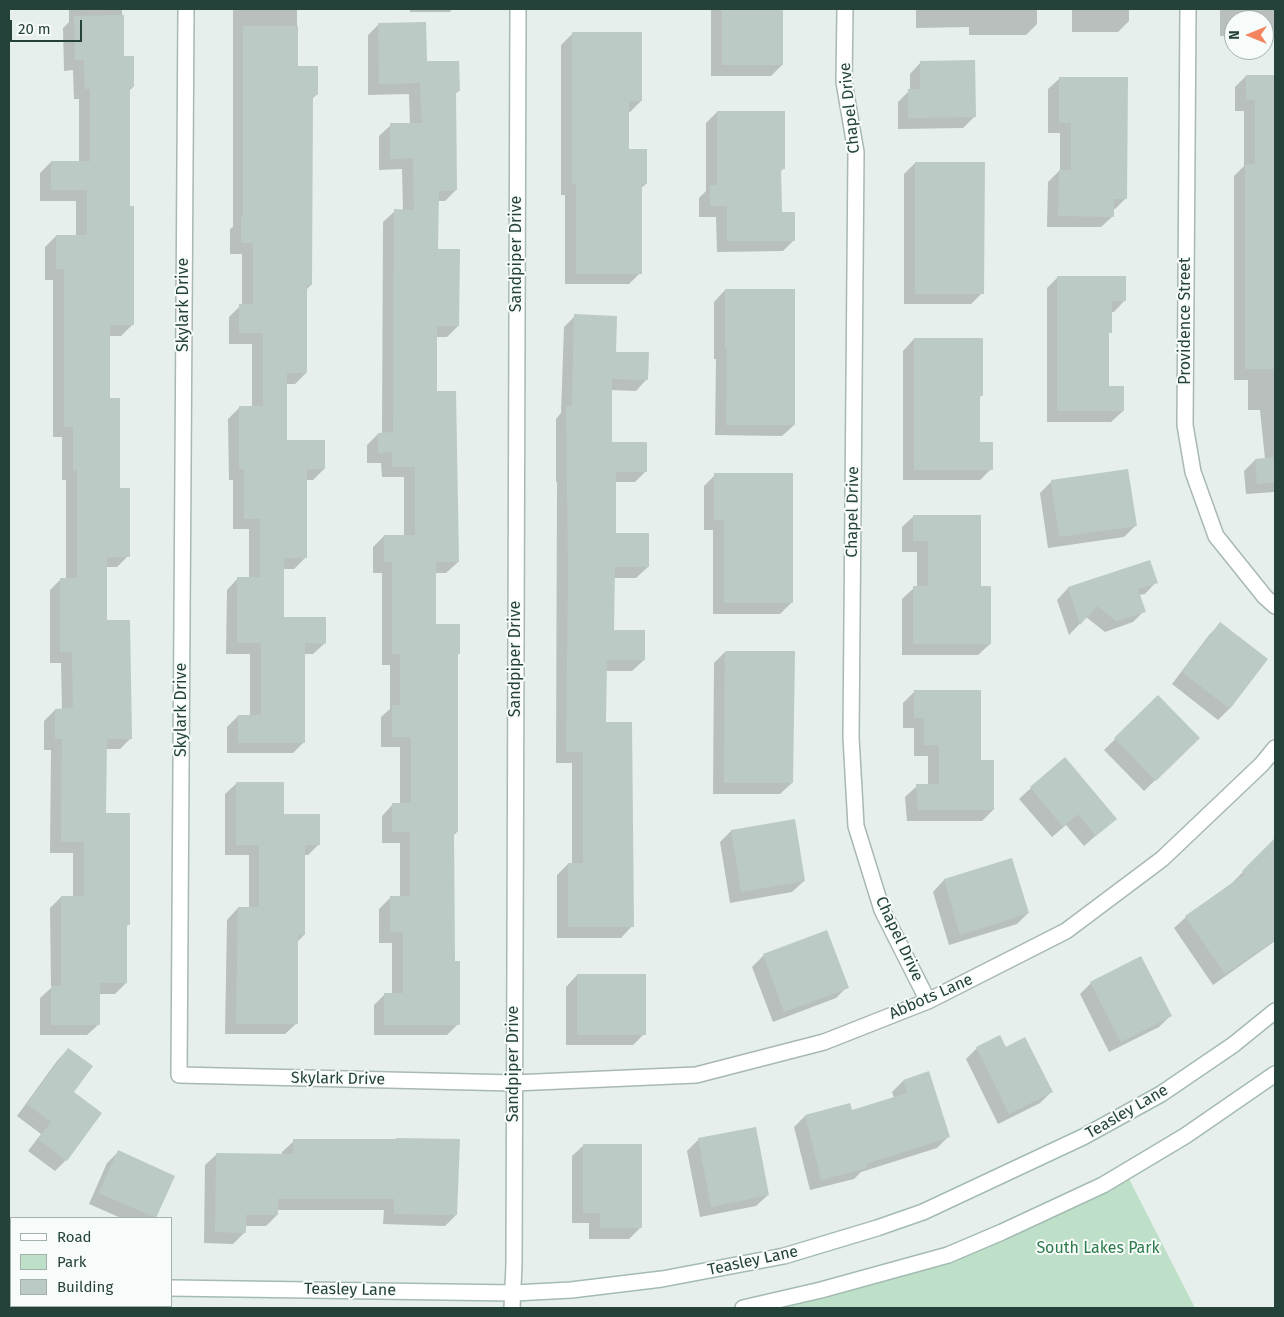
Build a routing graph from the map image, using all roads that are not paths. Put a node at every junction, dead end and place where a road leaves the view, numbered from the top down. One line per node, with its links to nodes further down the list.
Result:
1 (186, 9): 10 (street, Skylark Drive)
2 (518, 9): 10 (street, Sandpiper Drive)
3 (845, 9): 7 (street, Chapel Drive)
4 (1188, 9): 5 (street, Providence Street)
5 (1275, 606)
6 (1275, 748): 7 (street, Abbots Lane)
7 (928, 1001): 10 (street, Abbots Lane)
8 (1275, 1011): 12 (street, Teasley Lane)
9 (1275, 1074): 14 (street)
10 (514, 1083): 12 (street, Sandpiper Drive)
11 (172, 1288): 12 (street, Teasley Lane)
12 (514, 1293): 13 (street, Sandpiper Drive)
13 (512, 1308)
14 (743, 1308)

